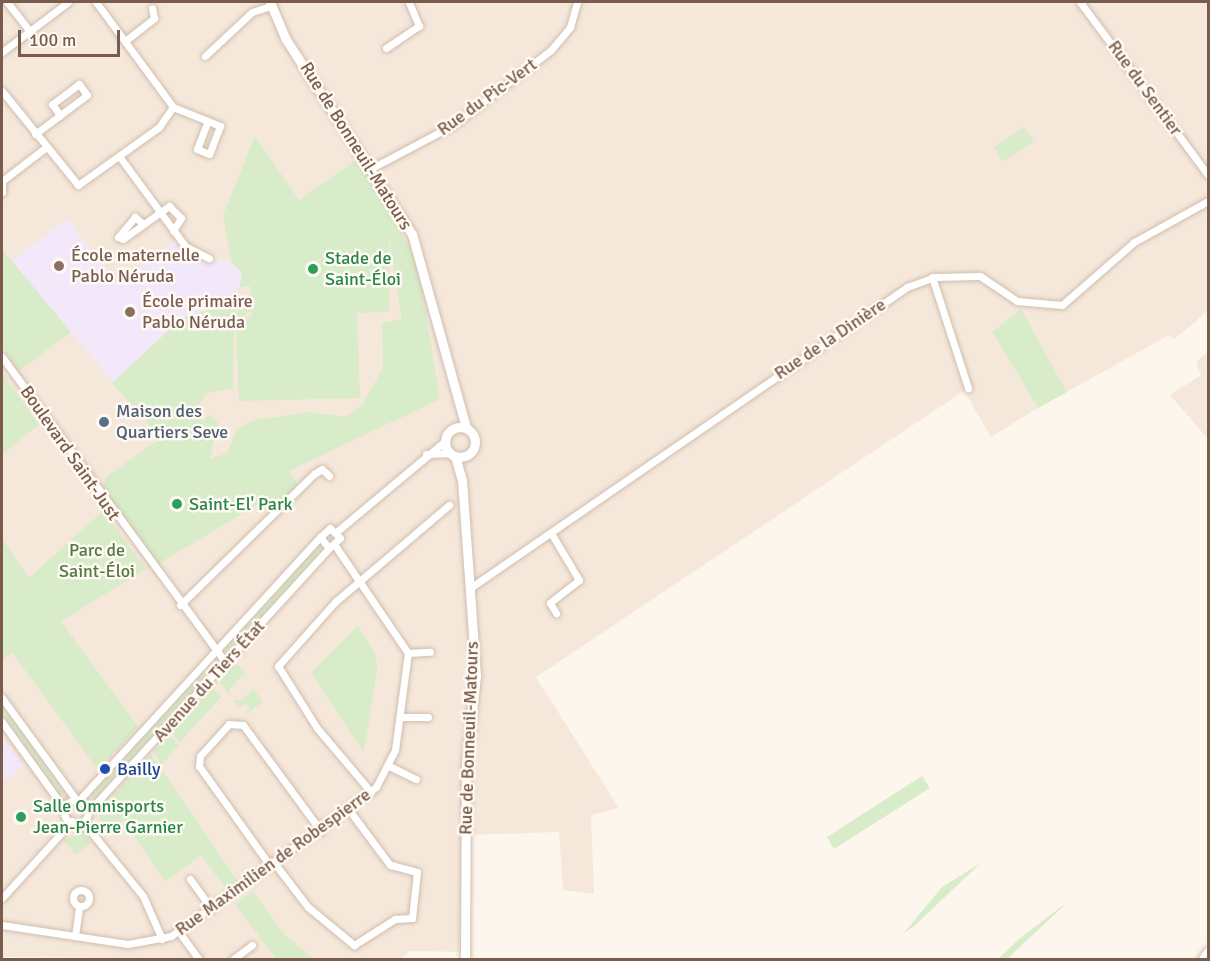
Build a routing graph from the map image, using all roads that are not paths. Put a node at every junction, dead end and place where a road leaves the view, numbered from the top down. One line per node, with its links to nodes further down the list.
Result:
1 (7, 2): 9 (street)
2 (68, 2): 9 (street)
3 (96, 2): 10 (street)
4 (409, 2): 11 (street)
5 (577, 2): 21 (street, Rue du Pic-Vert)
6 (1080, 2): 22 (street, Rue du Sentier)
7 (271, 4): 13 (street); 21 (main road, Rue de Bonneuil-Matours)
8 (152, 8): 10 (street)
9 (29, 30): 12 (street)
10 (125, 41): 15 (street)
11 (386, 48)
12 (2, 52)
13 (205, 56)
14 (2, 91): 18 (street)
15 (173, 107): 17 (street); 20 (street)
16 (60, 115): 16 (street); 18 (street)
17 (208, 121): 17 (street)
18 (35, 134): 19 (street)
19 (45, 148): 20 (street); 23 (street)
20 (118, 156): 26 (street)
21 (372, 168): 33 (main road, Rue de Bonneuil-Matours)
22 (1209, 175)
23 (2, 182): 24 (street)
24 (2, 192)
25 (1209, 201): 30 (street, Rue de la Dinière)
26 (160, 212): 27 (street); 28 (street); 28 (street)
27 (143, 224)
28 (173, 231): 29 (street)
29 (209, 258)
30 (932, 277): 32 (street); 44 (street, Rue de la Dinière)
31 (2, 357): 49 (street, Boulevard Saint-Just)
32 (968, 388)
33 (455, 401): 34 (main road, Rue de Bonneuil-Matours); 35 (main road, Rue de Bonneuil-Matours)
34 (453, 428): 35 (main road); 36 (main road)
35 (466, 428): 39 (main road)
36 (444, 441): 37 (street); 38 (main road)
37 (424, 454): 38 (street); 43 (street)
38 (452, 454): 39 (main road); 41 (main road, Rue de Bonneuil-Matours)
39 (468, 455): 41 (main road, Rue de Bonneuil-Matours)
40 (329, 476): 49 (street)
41 (462, 480): 48 (main road, Rue de Bonneuil-Matours)
42 (449, 505): 47 (street)
43 (335, 533): 45 (street); 46 (street)
44 (551, 533): 48 (street, Rue de la Dinière); 50 (street)
45 (320, 537): 46 (street); 52 (street, Avenue du Tiers État)
46 (332, 546): 47 (street); 54 (street, Avenue du Tiers État)
47 (362, 582): 53 (street); 61 (street)
48 (470, 588): 82 (main road, Rue de Bonneuil-Matours)
49 (180, 604): 52 (street, Boulevard Saint-Just)
50 (556, 613)
51 (430, 652): 53 (street)
52 (215, 653): 54 (street, Boulevard Saint-Just); 62 (street, Avenue du Tiers État)
53 (408, 653): 56 (street, Rue Maximilien de Robespierre)
54 (226, 663): 65 (street, Avenue du Tiers État)
55 (2, 698): 62 (street)
56 (401, 717): 57 (street); 59 (street, Rue Maximilien de Robespierre)
57 (428, 717)
58 (2, 722): 63 (street)
59 (389, 766): 60 (street); 61 (street, Rue Maximilien de Robespierre)
60 (416, 779)
61 (371, 792): 64 (street, Rue Maximilien de Robespierre)
62 (77, 799): 63 (street, Avenue du Tiers État); 65 (street)
63 (63, 807): 66 (street)
64 (349, 810): 68 (street, Rue Maximilien de Robespierre); 69 (street)
65 (88, 812): 67 (street, Avenue du Tiers État)
66 (72, 821): 67 (street); 71 (street)
67 (83, 822): 77 (street)
68 (321, 831): 69 (street, Rue Maximilien de Robespierre); 69 (street)
69 (273, 865): 73 (street, Rue Maximilien de Robespierre)
70 (190, 879): 73 (street)
71 (2, 898)
72 (80, 906): 76 (street)
73 (212, 909): 75 (street, Rue Maximilien de Robespierre)
74 (2, 925): 76 (street, Rue Maximilien de Robespierre)
75 (179, 932): 77 (street, Rue Maximilien de Robespierre); 80 (street)
76 (75, 936): 77 (street, Rue Maximilien de Robespierre)
77 (162, 939)
78 (252, 945): 81 (street)
79 (1209, 950): 83 (street)
80 (199, 960)
81 (232, 960)
82 (465, 960)
83 (1201, 960)

